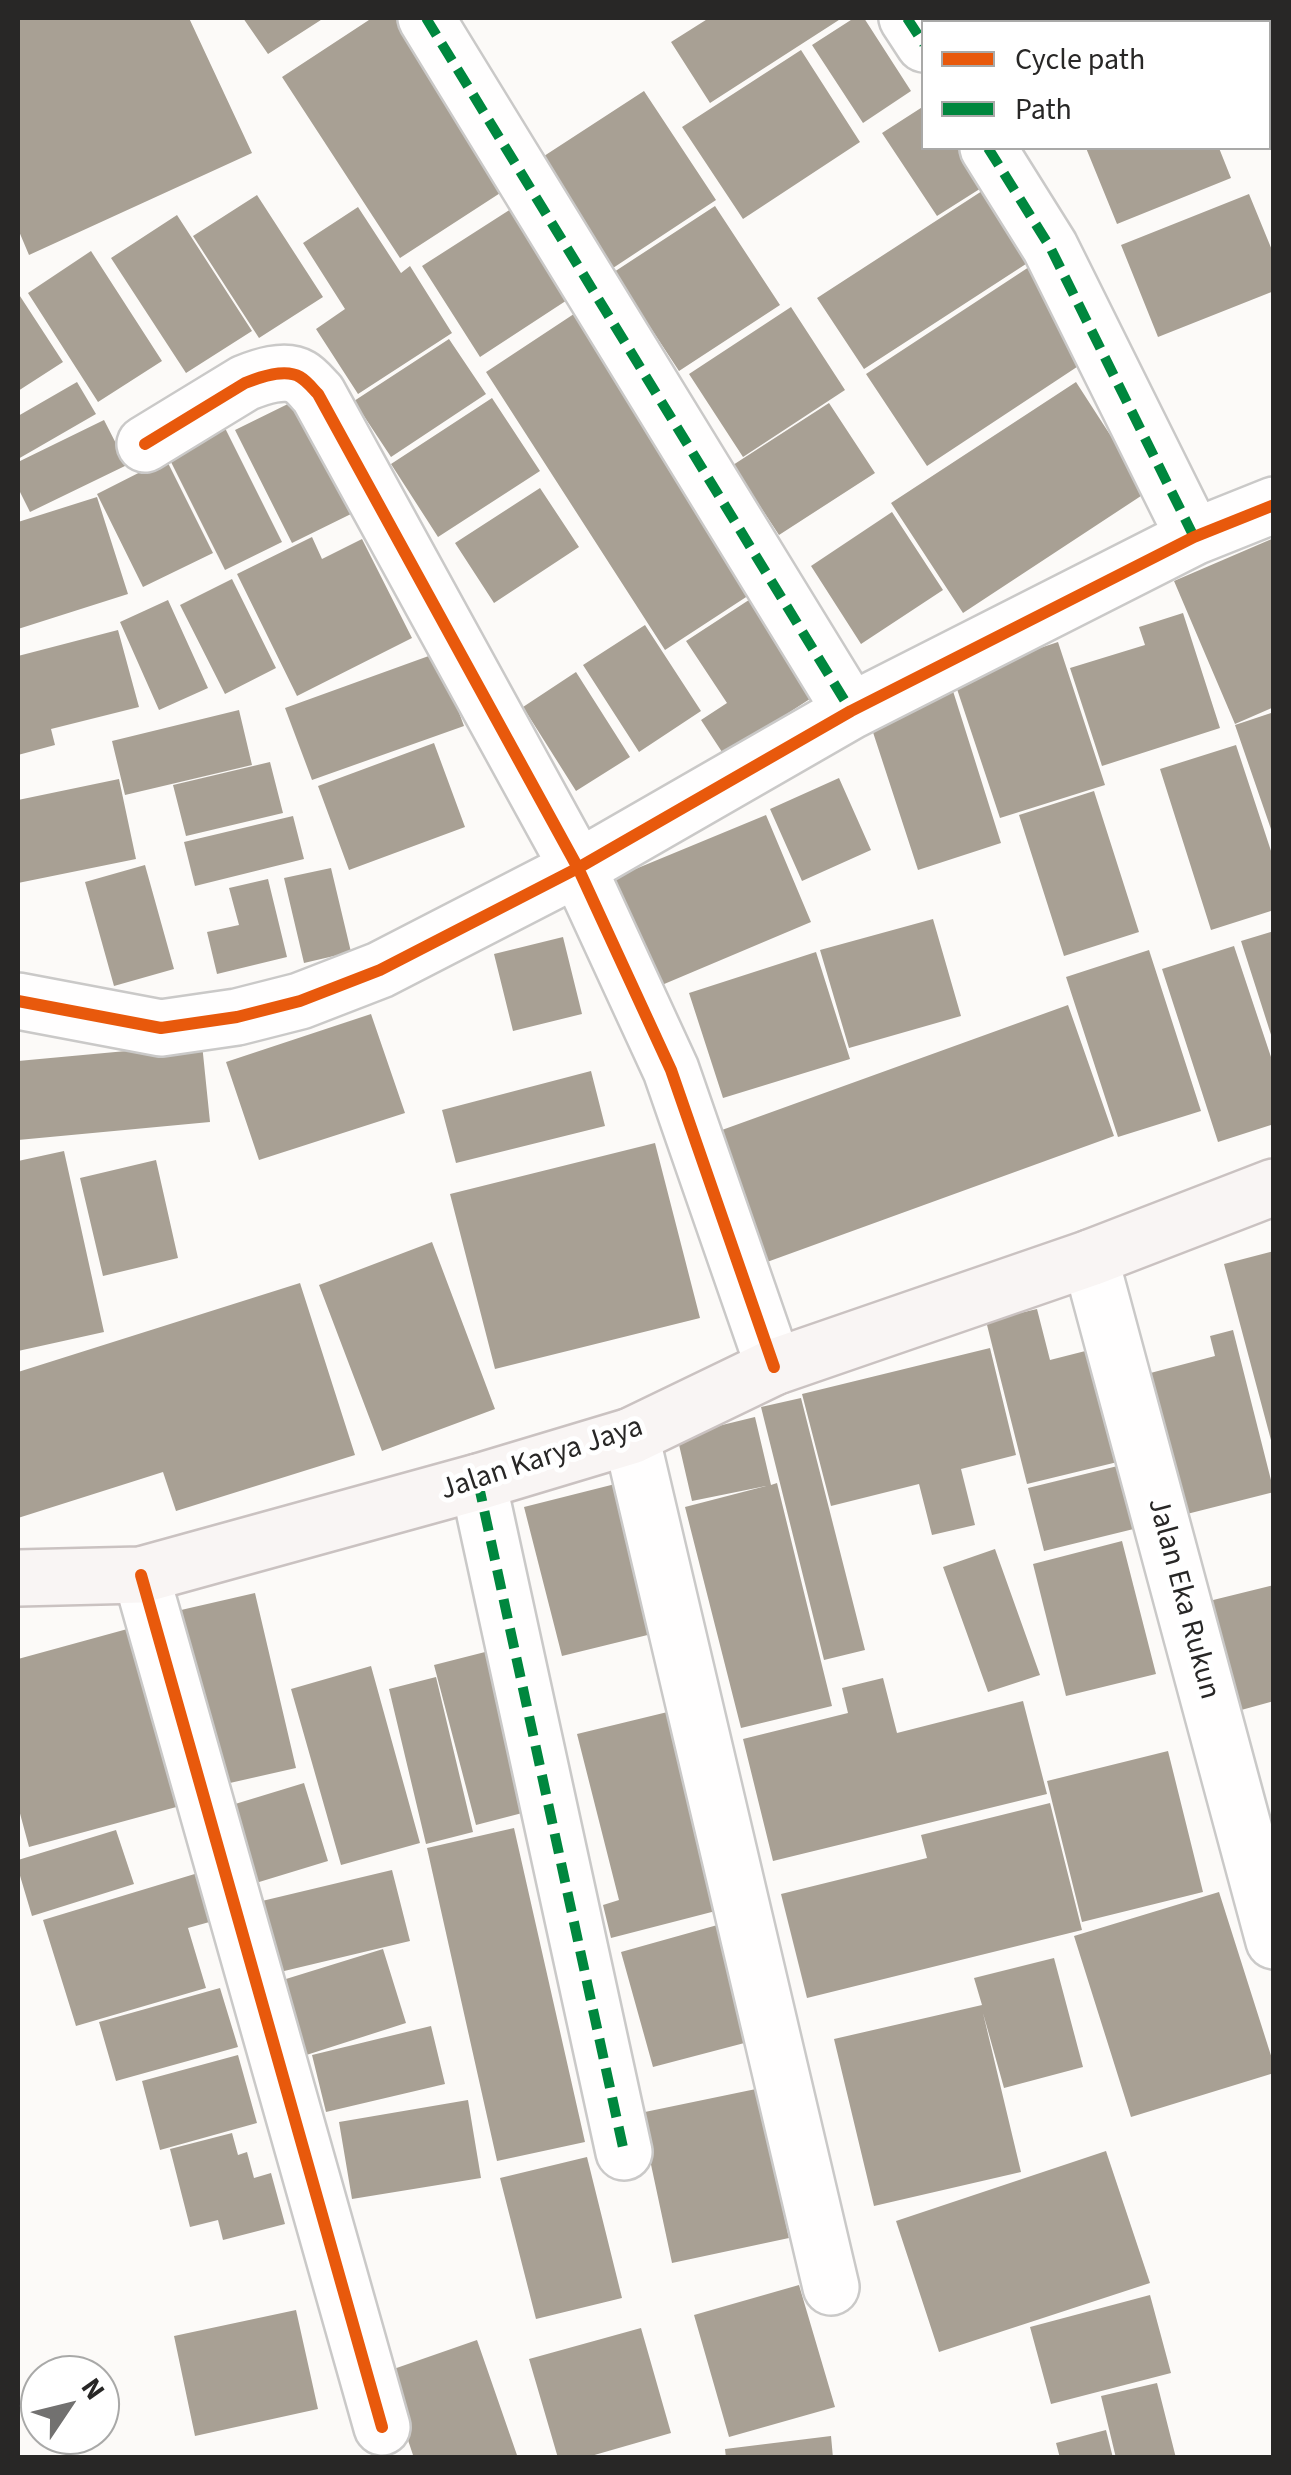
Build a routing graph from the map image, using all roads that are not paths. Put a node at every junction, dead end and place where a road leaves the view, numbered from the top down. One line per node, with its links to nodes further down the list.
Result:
1 (426, 18): 8 (street)
2 (907, 18): 3 (street)
3 (921, 39)
4 (989, 150): 7 (street)
5 (145, 444): 9 (street)
6 (1274, 505): 7 (street)
7 (1194, 537): 8 (street)
8 (851, 710): 9 (street)
9 (578, 868): 10 (street); 13 (street)
10 (18, 1001)
11 (1274, 1188): 12 (main road, Jalan Karya Jaya)
12 (1090, 1258): 13 (main road, Jalan Karya Jaya); 18 (street, Jalan Eka Rukun)
13 (774, 1367): 14 (main road, Jalan Karya Jaya)
14 (631, 1436): 15 (main road, Jalan Karya Jaya); 20 (street)
15 (478, 1482): 16 (main road, Jalan Karya Jaya); 19 (street)
16 (141, 1575): 17 (main road, Jalan Karya Jaya); 21 (street)
17 (18, 1578)
18 (1274, 1941)
19 (624, 2152)
20 (831, 2287)
21 (382, 2427)

